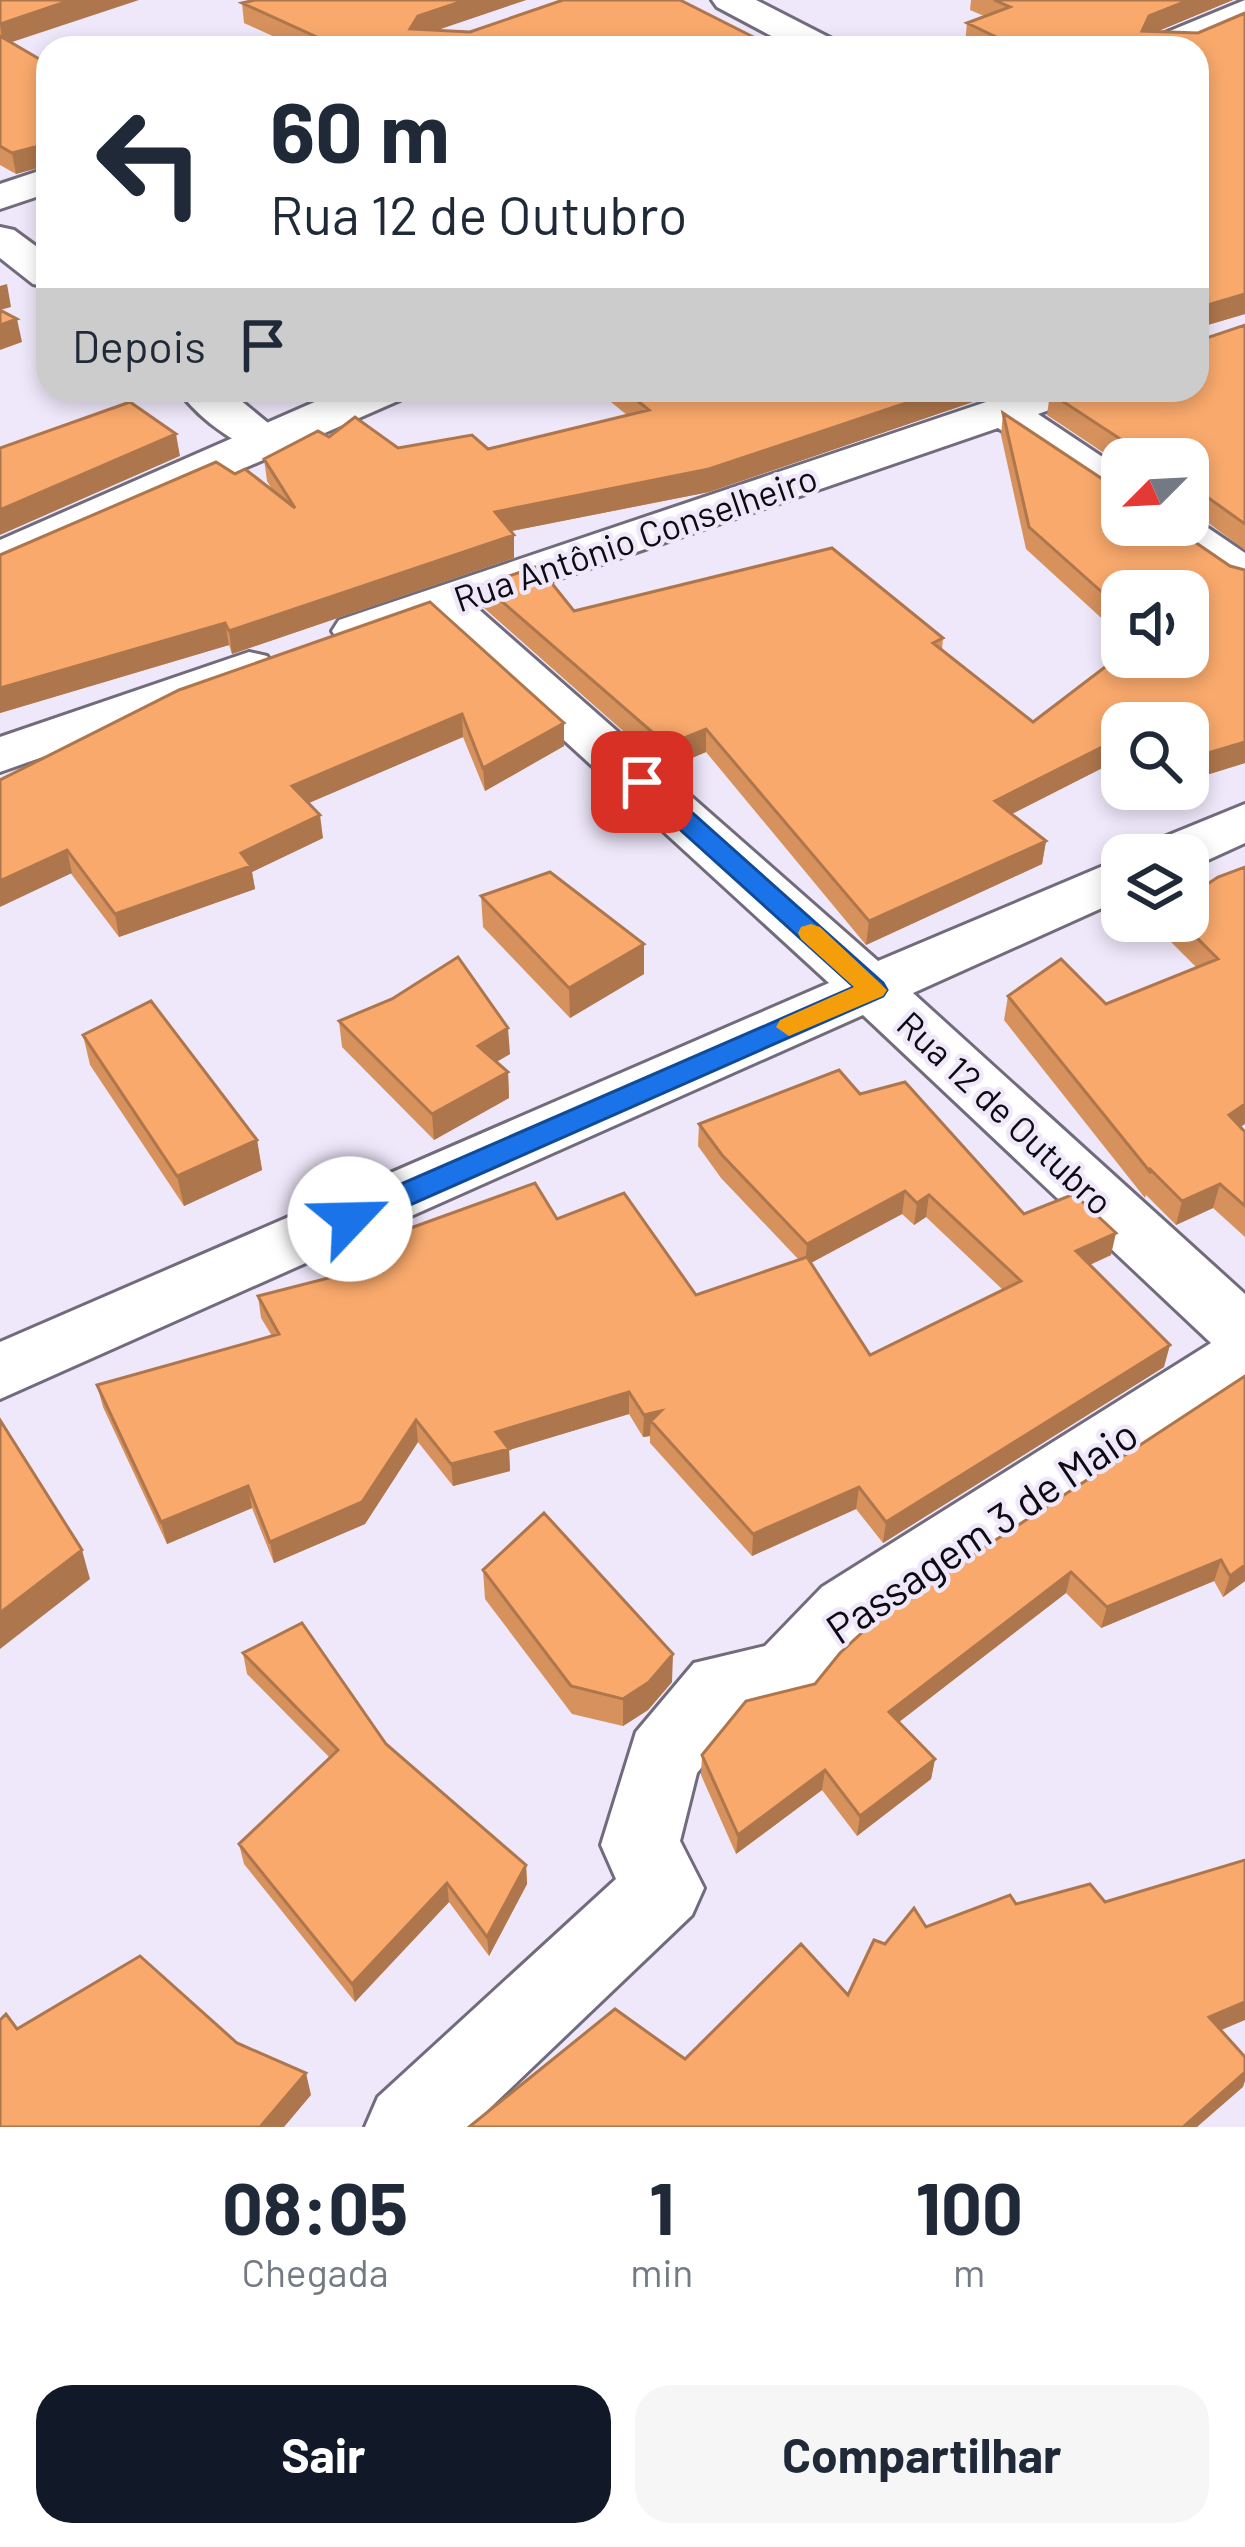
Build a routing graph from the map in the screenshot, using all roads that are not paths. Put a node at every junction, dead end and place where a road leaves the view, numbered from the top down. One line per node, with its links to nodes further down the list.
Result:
1 (729, 0): 3 (street)
2 (1245, 12): 4 (street)
3 (798, 36)
4 (1190, 36)
5 (36, 185): 6 (street)
6 (0, 197)
7 (0, 239): 8 (street)
8 (36, 266)
9 (216, 402): 13 (street)
10 (356, 402): 13 (street)
11 (1028, 402): 12 (street, Rua Antônio Conselheiro)
12 (1003, 410): 14 (street); 18 (street, Rua Antônio Conselheiro)
13 (267, 441): 16 (street)
14 (1101, 477)
15 (1203, 546): 17 (street)
16 (0, 559)
17 (1245, 574)
18 (443, 603): 19 (street, Rua Antônio Conselheiro); 23 (street, Rua 12 de Outubro)
19 (0, 755)
20 (1245, 822): 21 (street)
21 (1209, 838)
22 (1101, 887): 23 (street)
23 (874, 990): 24 (street, Rua 12 de Outubro); 26 (street)
24 (1245, 1334)
25 (1245, 1356): 27 (street, Passagem 3 de Maio)
26 (0, 1372)
27 (408, 2127)

